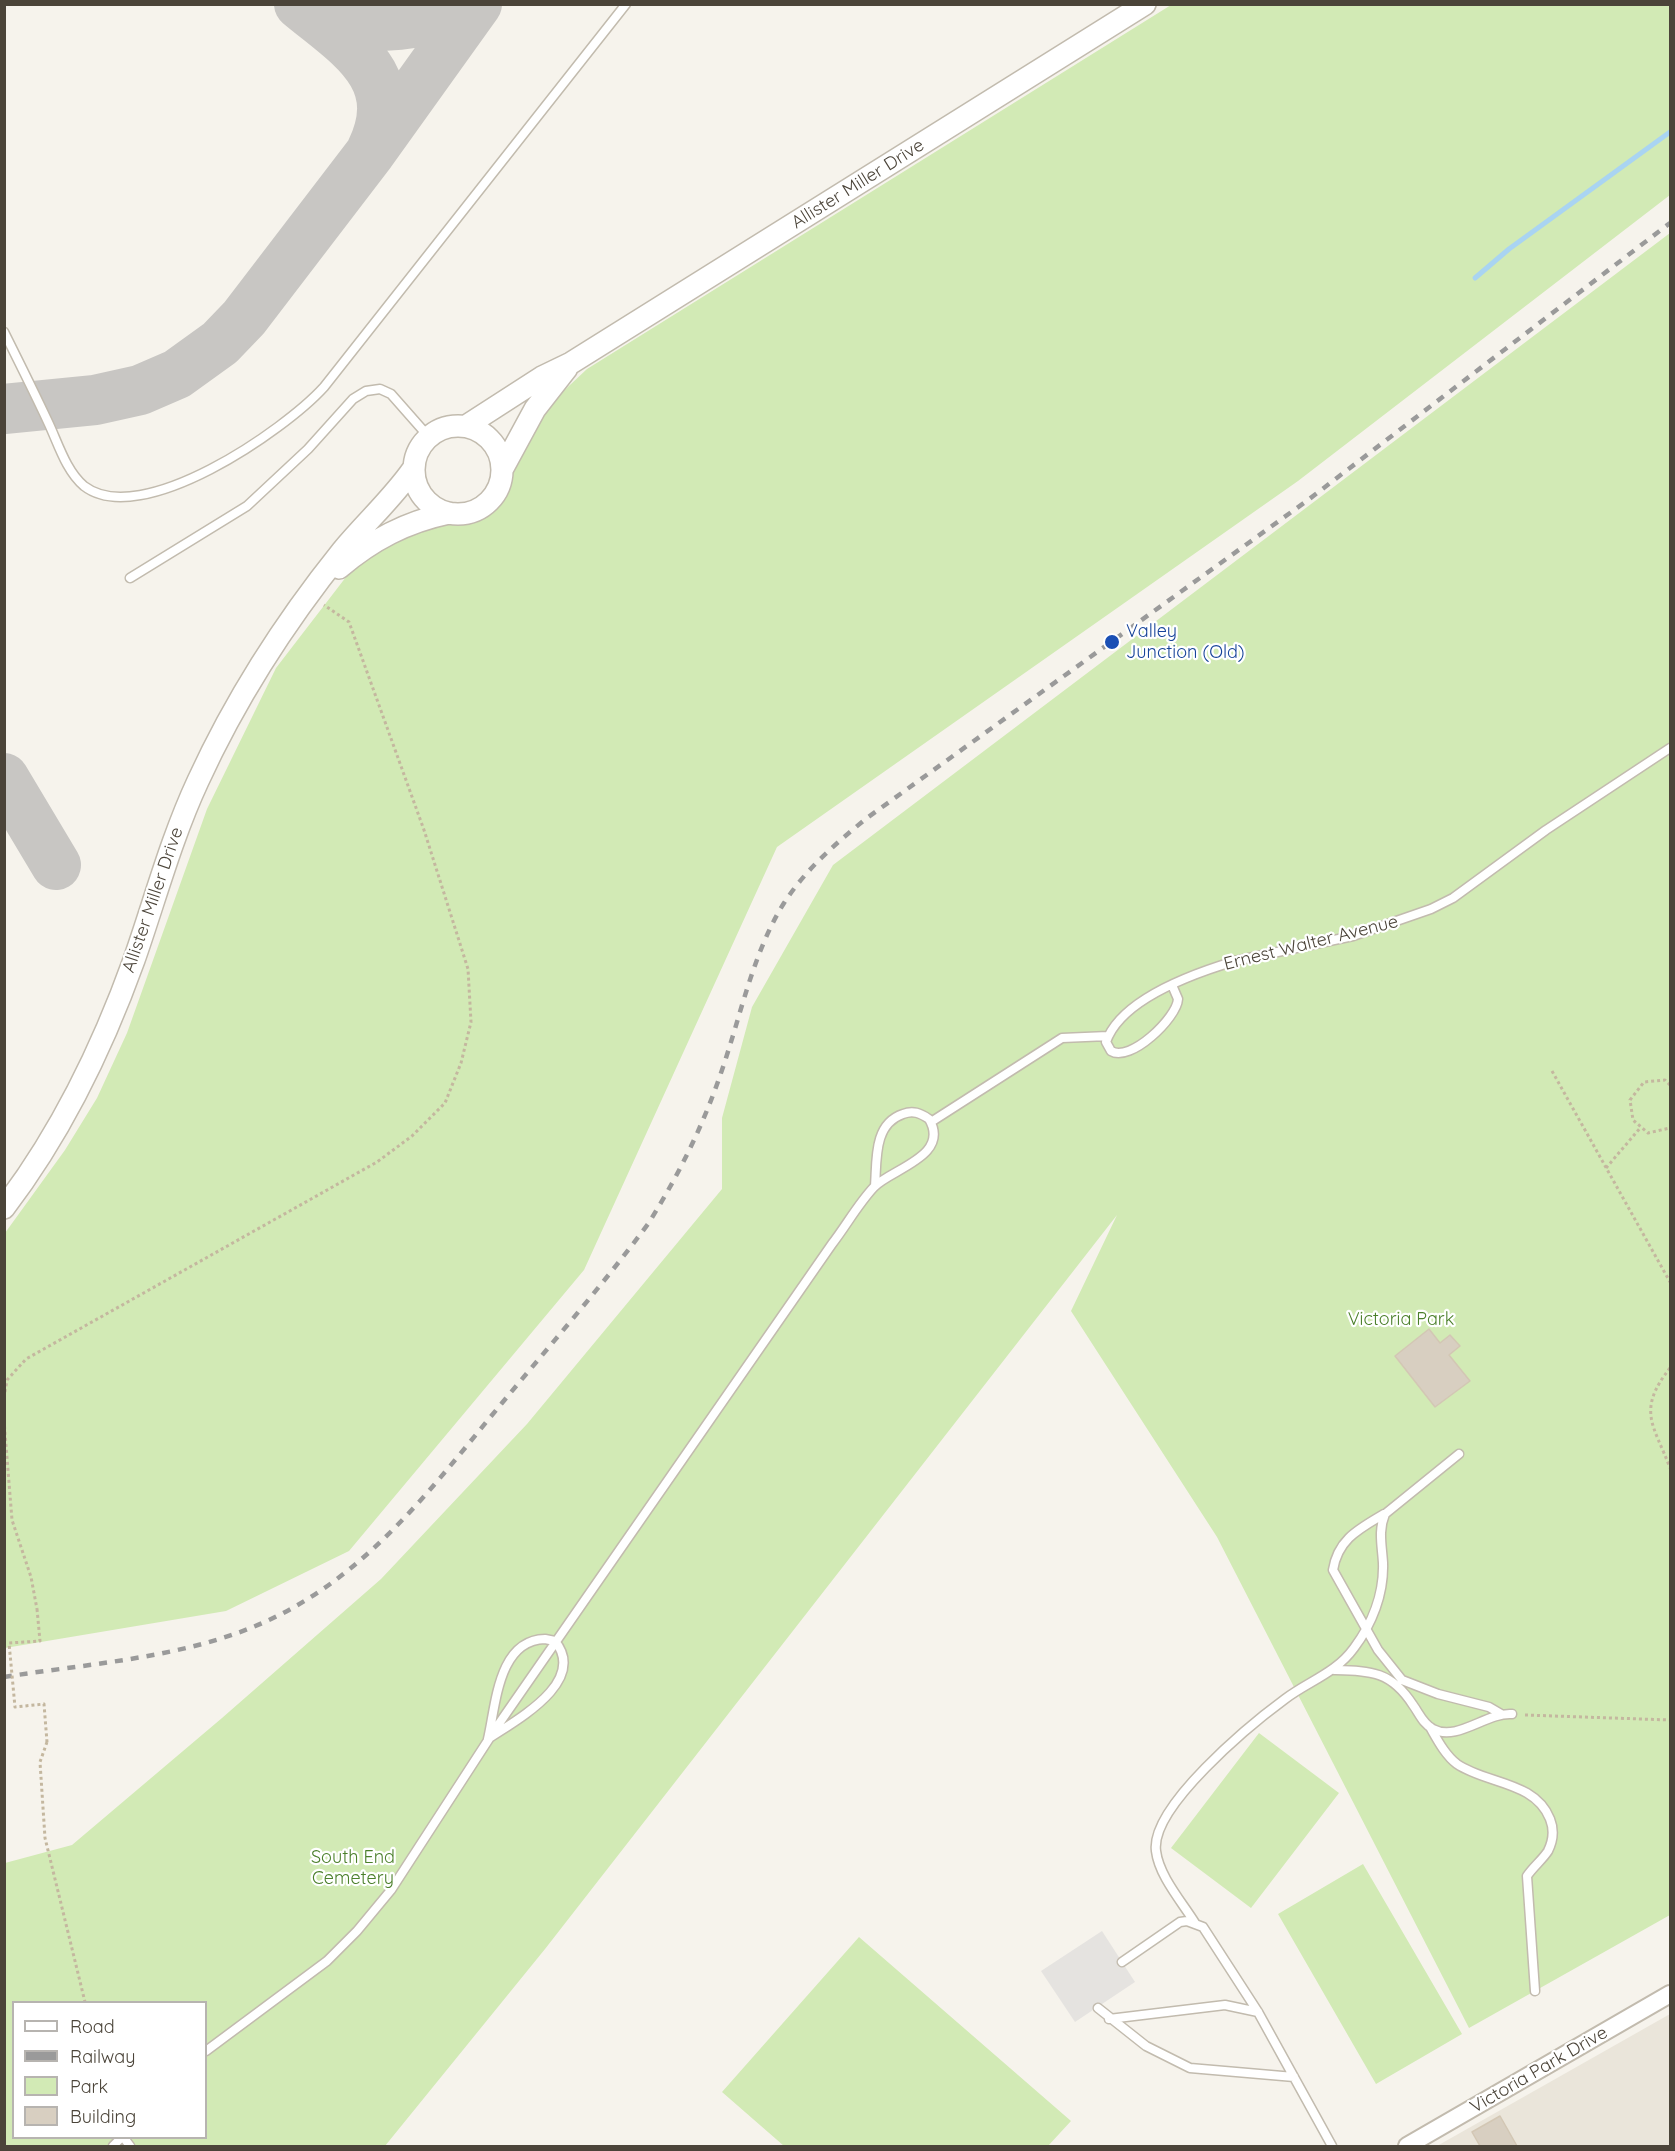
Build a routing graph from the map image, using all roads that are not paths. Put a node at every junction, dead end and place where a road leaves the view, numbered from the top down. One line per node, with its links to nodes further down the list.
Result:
1 (626, 4): 3 (lane)
2 (1145, 4): 4 (street, Allister Miller Drive)
3 (4, 332)
4 (571, 363): 5 (street, Allister Miller Drive); 7 (street, Allister Miller Drive)
5 (466, 426): 6 (street); 7 (street)
6 (428, 436): 8 (street); 10 (lane)
7 (503, 468): 9 (street)
8 (413, 469): 9 (street); 11 (street, Allister Miller Drive)
9 (449, 513): 11 (street, Allister Miller Drive)
10 (130, 578)
11 (309, 595): 17 (street, Allister Miller Drive)
12 (1671, 748): 13 (lane, Ernest Walter Avenue)
13 (1172, 986): 14 (lane, Ernest Walter Avenue); 14 (lane)
14 (1107, 1038): 15 (lane)
15 (931, 1122): 16 (lane); 16 (lane)
16 (875, 1186): 21 (lane)
17 (4, 1208)
18 (1459, 1454): 19 (lane)
19 (1384, 1514): 20 (lane); 20 (lane)
20 (1367, 1628): 22 (lane); 23 (lane)
21 (555, 1641): 26 (lane); 26 (lane); 26 (lane)
22 (1334, 1670): 25 (lane); 27 (lane)
23 (1501, 1714): 24 (lane); 25 (lane)
24 (1512, 1714)
25 (1430, 1727): 29 (lane)
26 (488, 1739): 34 (lane)
27 (1195, 1923): 28 (lane); 32 (lane)
28 (1122, 1962)
29 (1535, 1991)
30 (1671, 1994): 36 (street, Victoria Park Drive)
31 (1098, 2008): 33 (lane)
32 (1258, 2012): 33 (lane); 35 (lane)
33 (1109, 2019): 35 (lane)
34 (207, 2050)
35 (1294, 2077): 37 (lane)
36 (1432, 2141): 38 (street, Victoria Park Drive)
37 (1332, 2146)
38 (1407, 2146)

